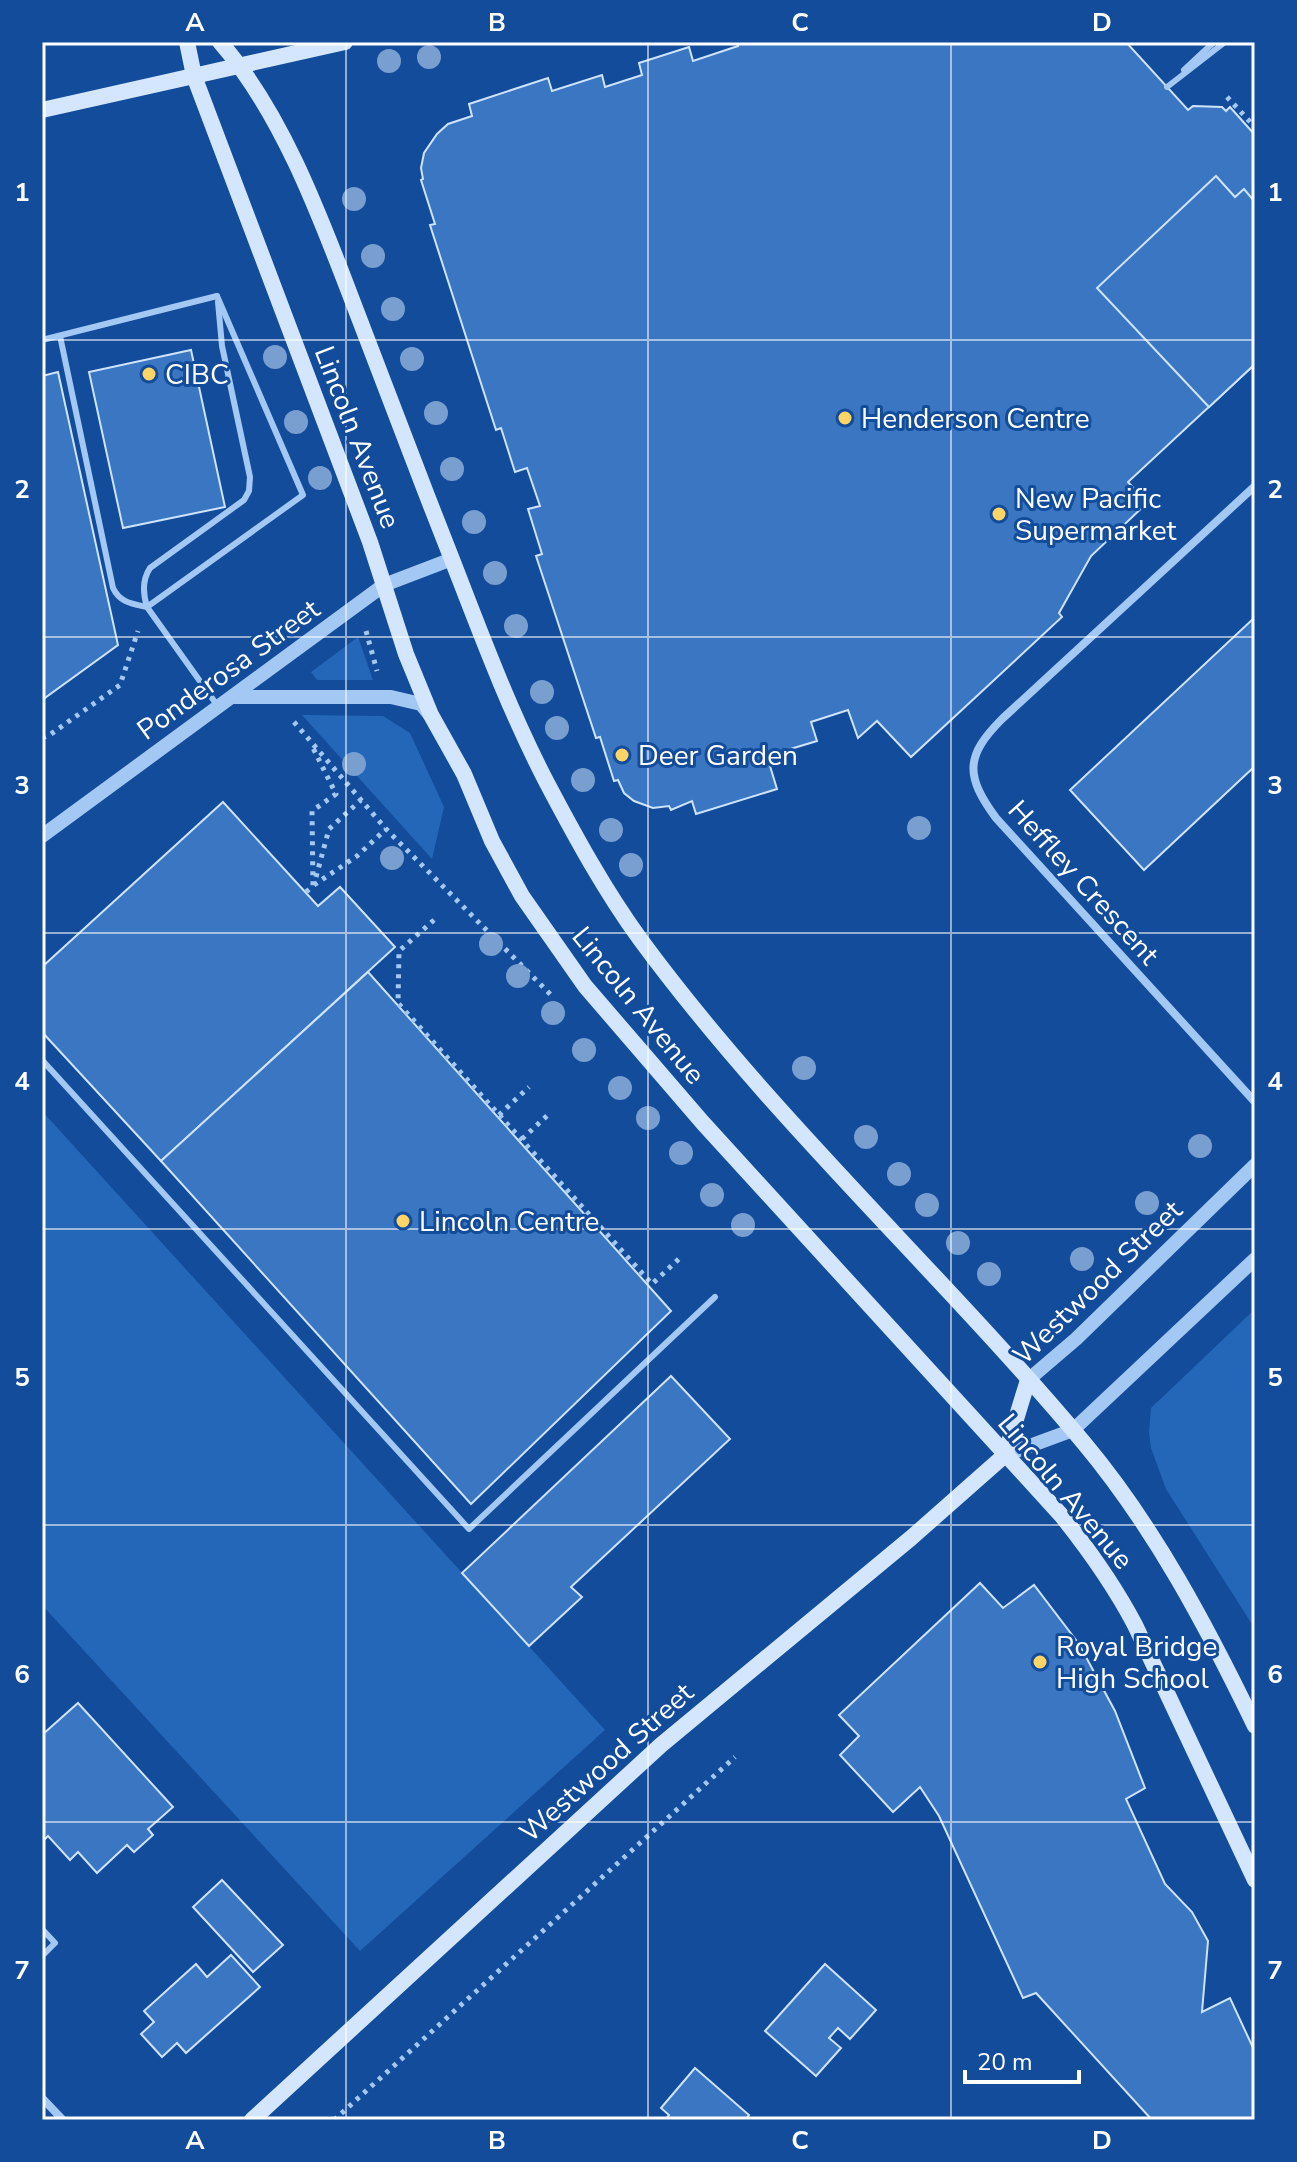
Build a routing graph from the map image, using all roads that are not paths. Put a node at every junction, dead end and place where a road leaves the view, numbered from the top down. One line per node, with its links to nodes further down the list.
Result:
1 (187, 42): 7 (main road, Lincoln Avenue)
2 (220, 42): 6 (main road, Lincoln Avenue)
3 (345, 42): 6 (main road)
4 (1214, 42): 8 (lane)
5 (1225, 42): 9 (lane)
6 (241, 67): 7 (main road); 15 (main road, Lincoln Avenue)
7 (194, 76): 10 (main road); 16 (main road, Lincoln Avenue)
8 (1175, 78)
9 (1167, 87)
10 (42, 110)
11 (217, 296): 12 (lane); 17 (lane); 17 (lane)
12 (60, 336): 13 (lane); 17 (lane)
13 (42, 340)
14 (1255, 486): 23 (street, Heffley Crescent)
15 (452, 559): 16 (street, Ponderosa Street); 27 (main road, Lincoln Avenue)
16 (384, 585): 18 (street, Ponderosa Street); 20 (main road, Lincoln Avenue)
17 (147, 607): 19 (lane)
18 (235, 697): 19 (street, Ponderosa Street); 20 (street)
19 (220, 708): 21 (street, Ponderosa Street)
20 (431, 715): 29 (main road, Lincoln Avenue)
21 (42, 836)
22 (42, 1060): 26 (lane)
23 (1255, 1102)
24 (1255, 1165): 27 (street, Westwood Street)
25 (1255, 1259): 28 (street, Westwood Street)
26 (715, 1297)
27 (1028, 1380): 28 (main road, Lincoln Avenue); 29 (main road, Westwood Street)
28 (1073, 1430): 29 (street, Westwood Street); 30 (main road, Lincoln Avenue)
29 (1005, 1455): 31 (main road, Lincoln Avenue); 36 (main road, Westwood Street)
30 (1255, 1726)
31 (1255, 1880)
32 (42, 1929): 33 (lane)
33 (42, 1956)
34 (42, 2098): 35 (street)
35 (63, 2120)
36 (252, 2120)

